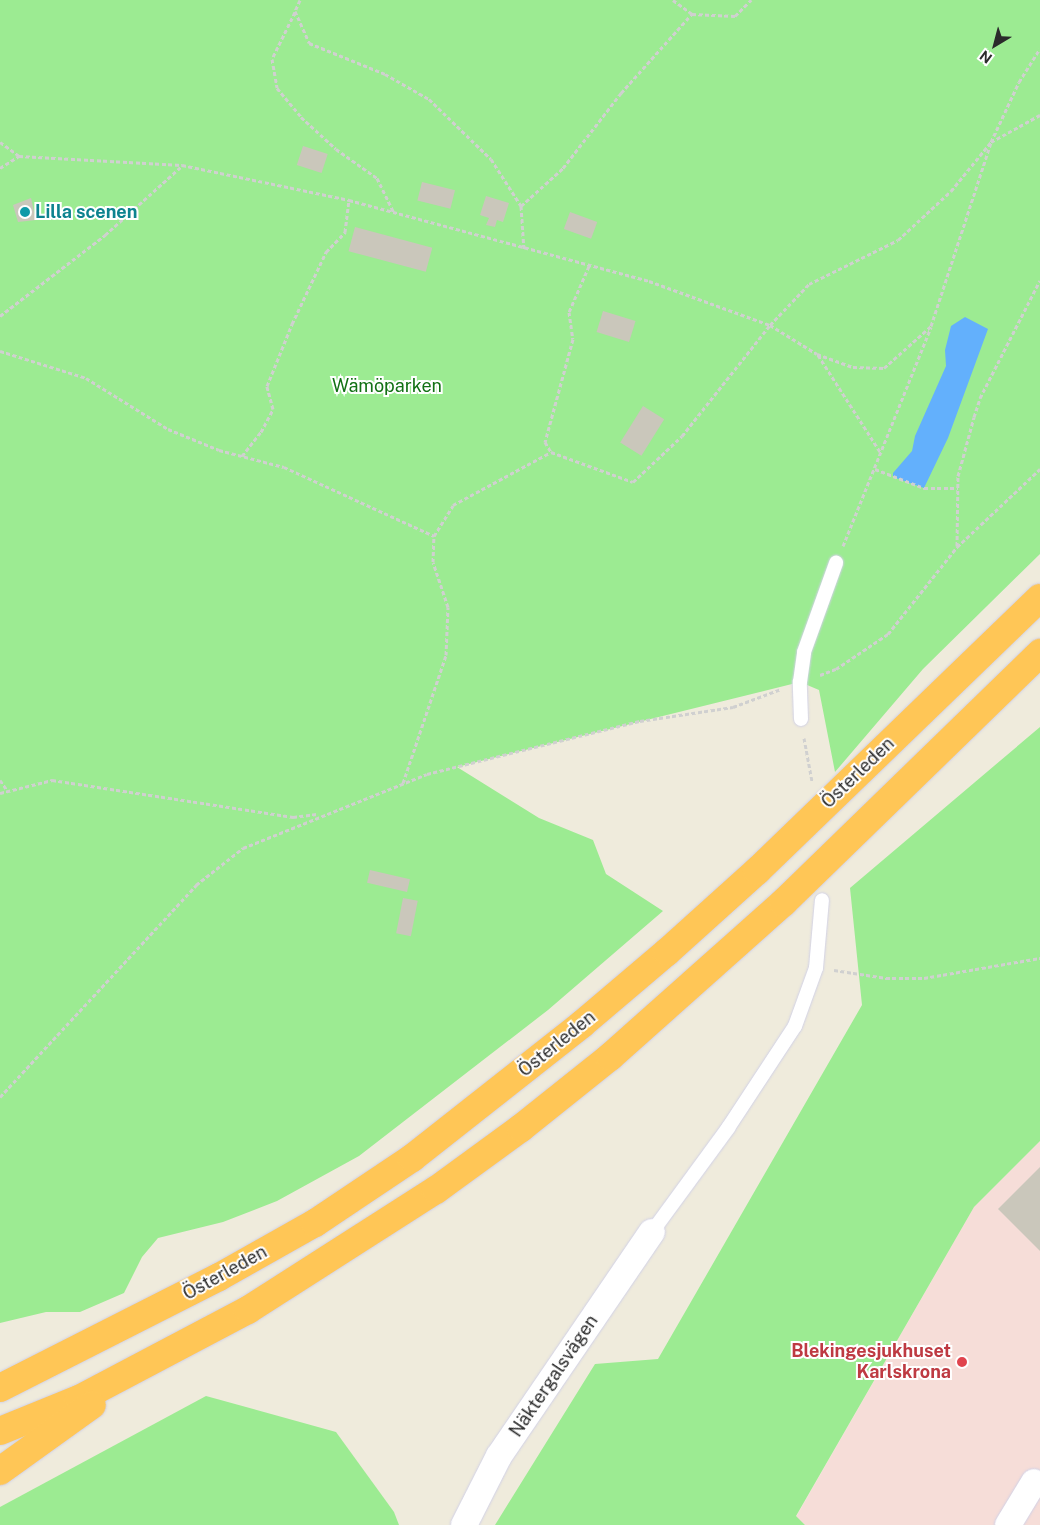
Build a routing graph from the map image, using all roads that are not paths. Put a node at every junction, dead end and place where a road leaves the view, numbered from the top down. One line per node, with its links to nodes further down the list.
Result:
1 (836, 563): 4 (lane)
2 (1040, 598): 8 (highway, Österleden)
3 (1040, 653): 7 (highway)
4 (801, 719)
5 (822, 900): 6 (lane)
6 (652, 1232): 16 (street, Näktergalsvägen)
7 (157, 1358): 11 (highway); 14 (highway)
8 (37, 1372): 9 (highway); 10 (highway, Österleden)
9 (0, 1380)
10 (0, 1388)
11 (78, 1399): 12 (highway); 13 (highway)
12 (0, 1431)
13 (0, 1442)
14 (0, 1471)
15 (1038, 1481): 17 (street)
16 (464, 1525)
17 (1008, 1525)

